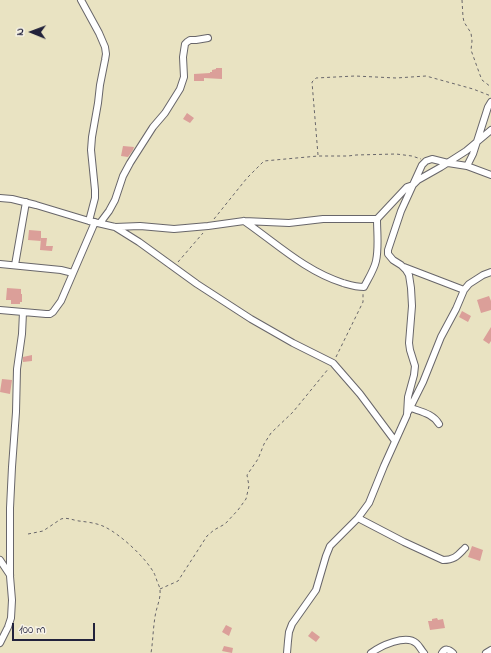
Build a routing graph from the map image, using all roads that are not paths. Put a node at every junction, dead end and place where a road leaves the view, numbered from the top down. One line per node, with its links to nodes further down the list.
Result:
1 (81, 0): 14 (street)
2 (208, 38): 14 (street)
3 (491, 102): 5 (street)
4 (491, 130): 5 (street)
5 (477, 142): 6 (street); 7 (street)
6 (448, 163): 7 (street); 9 (street); 9 (street)
7 (467, 166): 8 (street)
8 (491, 175)
9 (413, 185): 12 (street); 18 (street)
10 (0, 198): 11 (street)
11 (26, 202): 14 (street); 17 (street)
12 (377, 219): 13 (street); 13 (street)
13 (244, 221): 15 (street)
14 (95, 222): 15 (street); 20 (street)
15 (115, 227): 27 (street)
16 (0, 264): 17 (street)
17 (15, 265): 20 (street)
18 (404, 267): 21 (street); 25 (street)
19 (491, 272): 21 (street)
20 (73, 273): 23 (street)
21 (464, 290): 24 (street)
22 (0, 310): 23 (street)
23 (23, 312): 31 (street)
24 (410, 408): 25 (street); 26 (street)
25 (407, 415): 27 (street)
26 (439, 424)
27 (395, 441): 28 (street)
28 (358, 518): 29 (street); 34 (street)
29 (465, 548)
30 (0, 560): 31 (street)
31 (10, 576): 32 (street)
32 (1, 640)
33 (491, 650): 39 (street)
34 (288, 653)
35 (371, 653): 36 (street)
36 (424, 653)
37 (442, 653): 38 (street)
38 (453, 653)
39 (486, 653)

